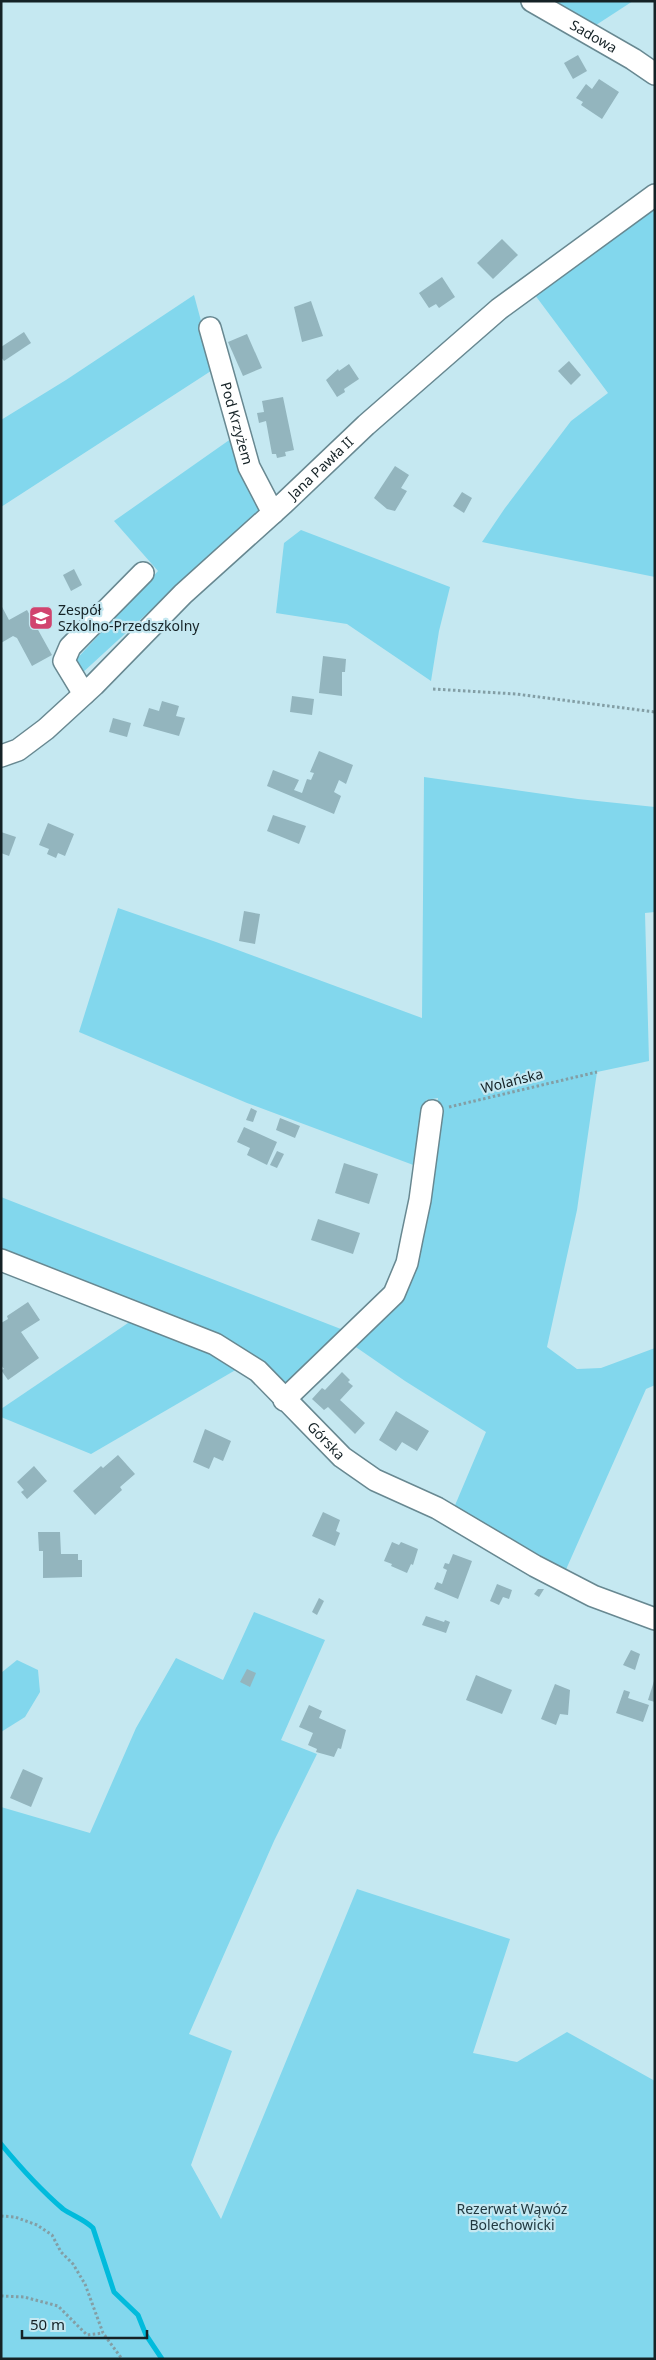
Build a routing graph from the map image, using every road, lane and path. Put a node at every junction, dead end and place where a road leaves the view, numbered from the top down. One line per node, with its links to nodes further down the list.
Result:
1 (532, 1): 2 (street, Sadowa)
2 (655, 74)
3 (655, 195): 5 (street, Jana Pawła II)
4 (210, 328): 5 (street, Pod Krzyżem)
5 (273, 513): 8 (street, Jana Pawła II)
6 (143, 573): 8 (street)
7 (433, 689): 9 (path)
8 (84, 694): 10 (street, Jana Pawła II)
9 (655, 712)
10 (1, 756)
11 (597, 1072): 12 (path, Wolańska)
12 (432, 1111): 14 (street)
13 (1, 1260): 14 (street, Górska)
14 (284, 1400): 15 (street, Górska)
15 (655, 1619)
16 (1, 2216): 18 (path)
17 (1, 2296): 18 (path)
18 (103, 2333): 19 (path)
19 (122, 2359)

